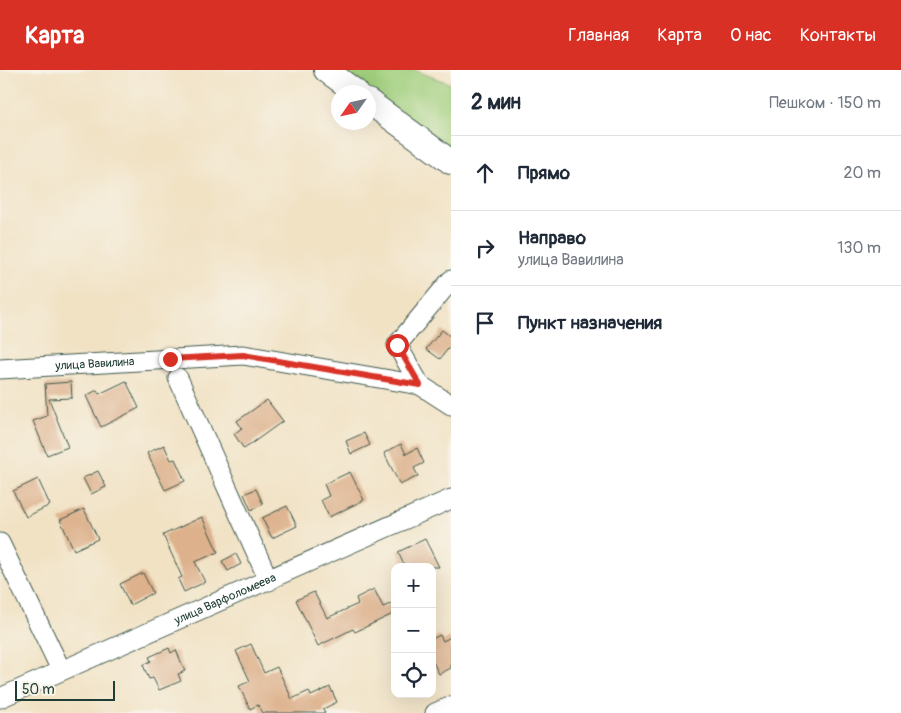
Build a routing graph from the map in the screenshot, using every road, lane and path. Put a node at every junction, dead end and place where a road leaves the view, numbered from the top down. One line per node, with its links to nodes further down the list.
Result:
1 (326, 70): 2 (main road)
2 (346, 85)
3 (376, 107): 4 (main road)
4 (451, 162)
5 (451, 280): 8 (street)
6 (0, 369): 8 (street, улица Вавилина)
7 (178, 378): 12 (street)
8 (420, 385): 9 (street, улица Вавилина)
9 (451, 405)
10 (451, 499): 12 (street, улица Варфоломеева)
11 (0, 543): 13 (street)
12 (269, 581): 13 (street, улица Варфоломеева)
13 (62, 670): 14 (street, улица Варфоломеева)
14 (0, 698)
15 (451, 706): 16 (street)
16 (435, 713)

